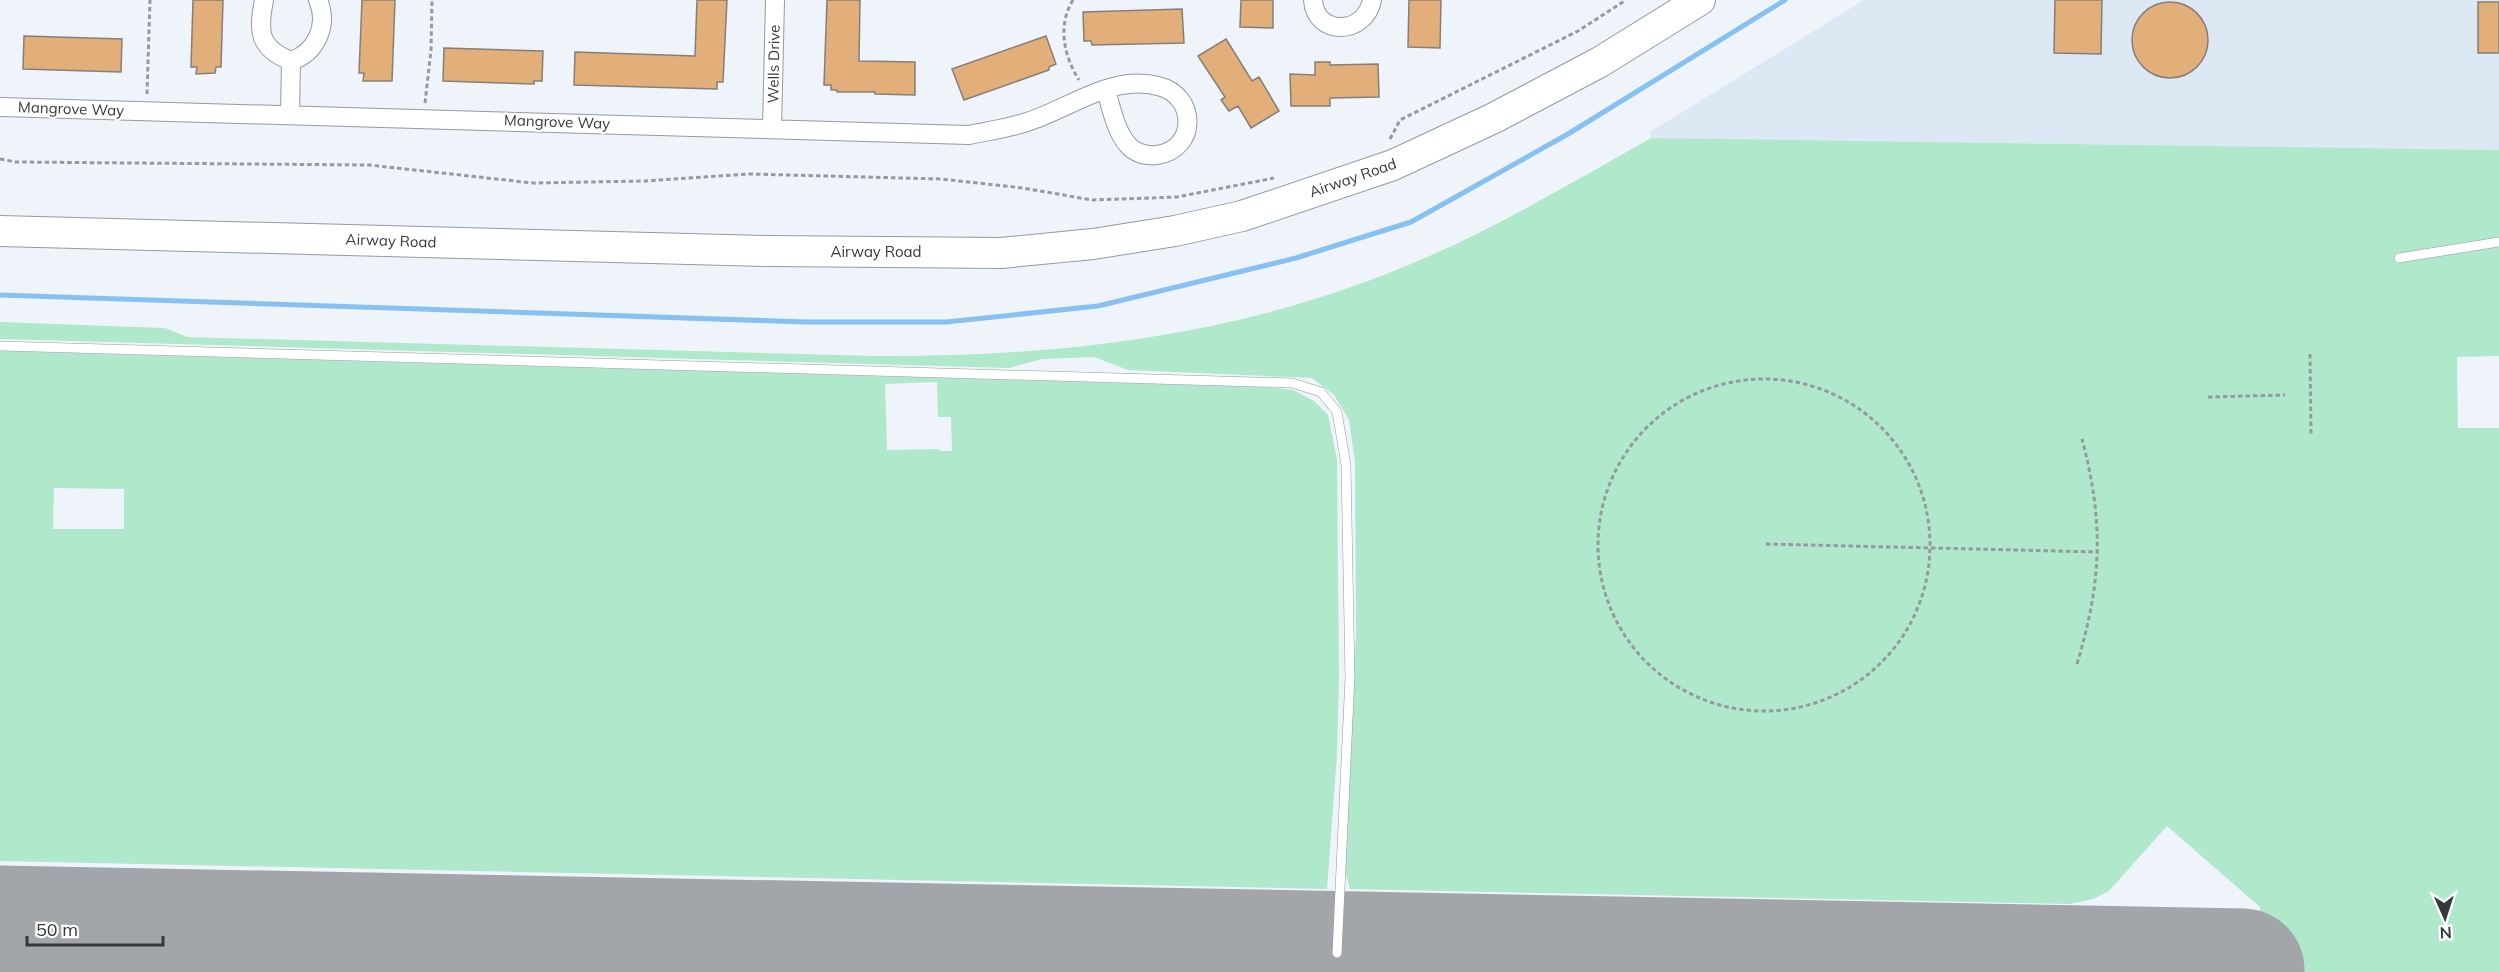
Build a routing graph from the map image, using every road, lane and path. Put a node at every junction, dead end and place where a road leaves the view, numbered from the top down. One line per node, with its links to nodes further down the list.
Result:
1 (150, 0): 15 (path)
2 (264, 0): 11 (street)
3 (318, 0): 11 (street)
4 (432, 0): 17 (path)
5 (775, 0): 18 (street, Wells Drive)
6 (1313, 0): 7 (street)
7 (1372, 0)
8 (1626, 0): 19 (path)
9 (1700, 0): 22 (main road, Airway Road)
10 (1071, 1): 13 (path)
11 (291, 61): 16 (street)
12 (1106, 90): 12 (street, Mangrove Way); 13 (street, Mangrove Way)
13 (1088, 94): 18 (street, Mangrove Way)
14 (0, 107): 15 (street, Mangrove Way)
15 (147, 111): 16 (street, Mangrove Way)
16 (290, 115): 17 (street, Mangrove Way)
17 (424, 119): 18 (street, Mangrove Way)
18 (772, 128)
19 (1389, 141)
20 (0, 159): 21 (path)
21 (1277, 177)
22 (0, 231)
23 (2499, 242): 24 (lane)
24 (2399, 258)
25 (0, 345): 35 (lane)
26 (2310, 354): 29 (path)
27 (2285, 395): 28 (path)
28 (2208, 397)
29 (2311, 435)
30 (2082, 439): 33 (path)
31 (1766, 544): 32 (path)
32 (1930, 548): 32 (path); 33 (path)
33 (2099, 552): 34 (path)
34 (2077, 664)
35 (1337, 953)

